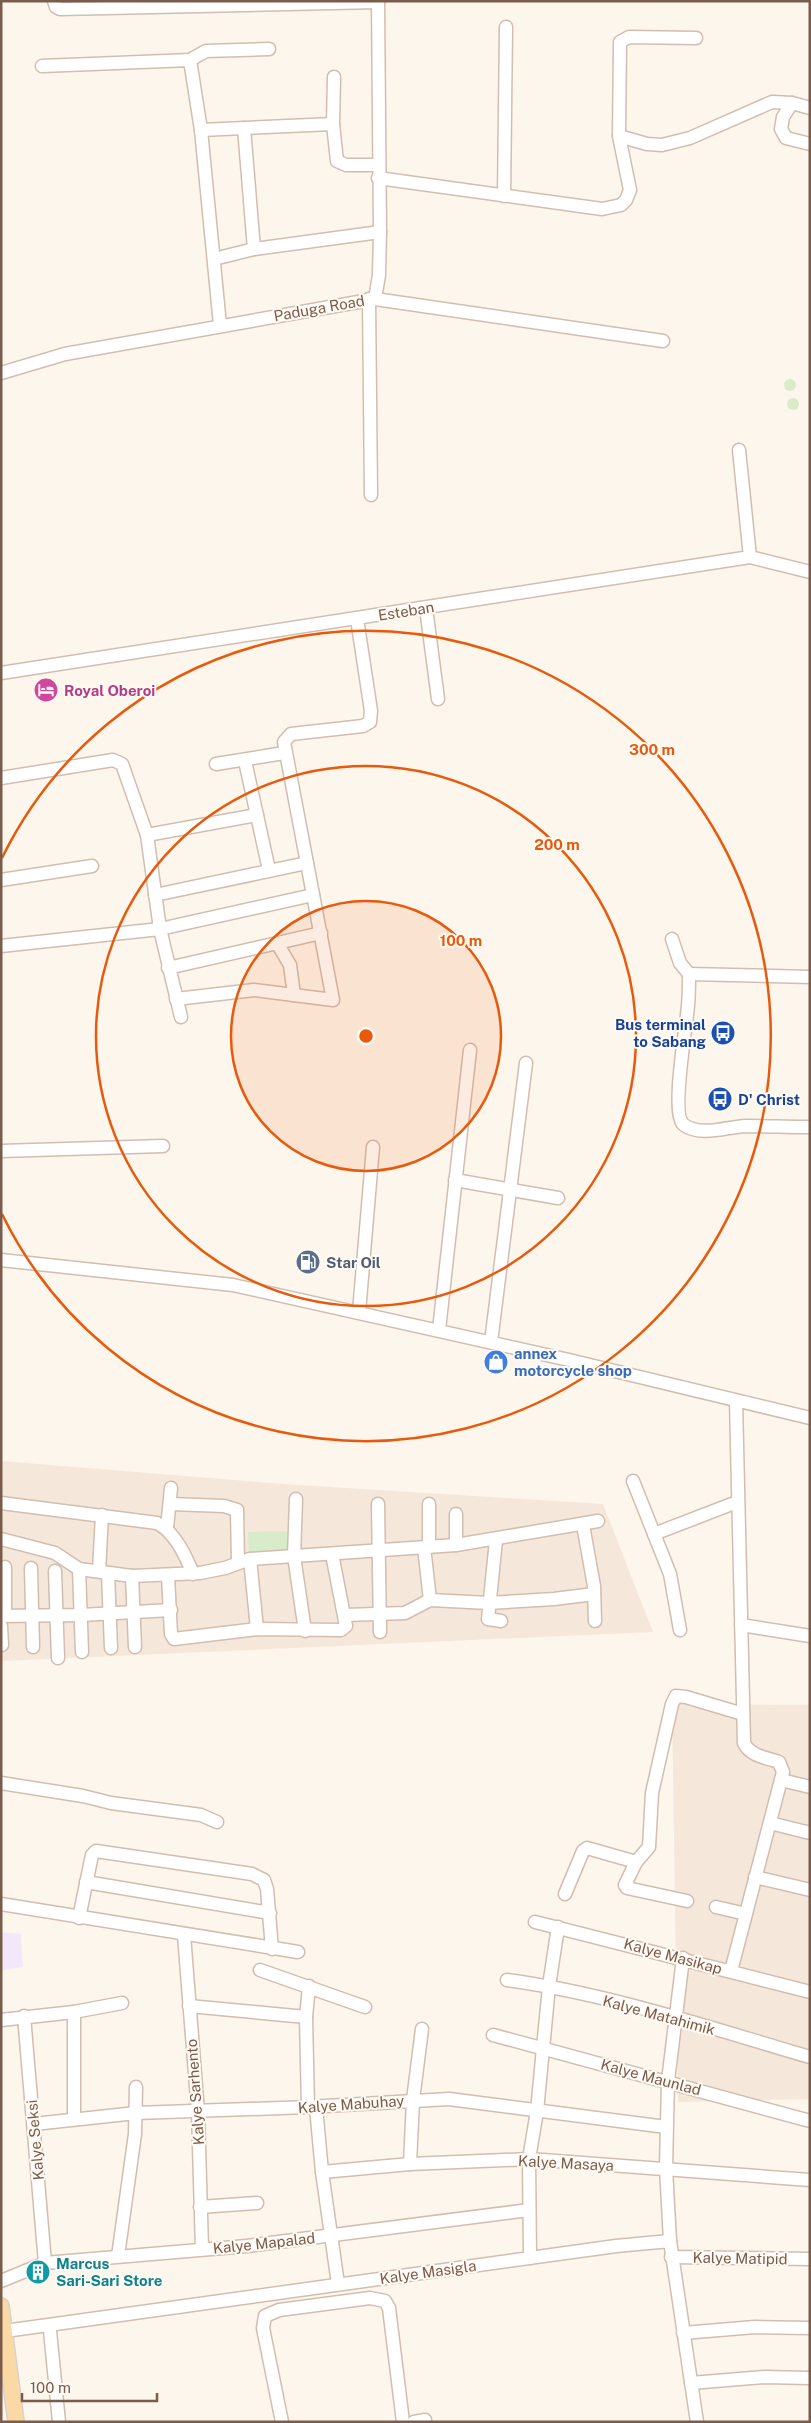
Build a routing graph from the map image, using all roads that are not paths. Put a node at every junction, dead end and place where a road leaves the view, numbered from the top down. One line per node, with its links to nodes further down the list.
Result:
1 (54, 1): 6 (street)
2 (378, 2): 4 (street); 21 (street, Paduga Road)
3 (280, 3): 4 (street); 5 (street)
4 (327, 3)
5 (230, 4): 7 (street)
6 (104, 5): 7 (street)
7 (157, 5)
8 (506, 27): 22 (street)
9 (696, 38): 19 (street)
10 (269, 49): 11 (street)
11 (190, 60): 12 (street); 18 (street)
12 (42, 66)
13 (334, 78): 16 (street)
14 (792, 103): 15 (street); 19 (street); 20 (street)
15 (810, 108)
16 (333, 124): 17 (street); 21 (street)
17 (244, 128): 18 (street); 24 (street)
18 (201, 130): 25 (street)
19 (619, 136): 22 (street)
20 (810, 144)
21 (378, 171): 22 (street); 23 (street, Paduga Road)
22 (504, 196)
23 (380, 232): 24 (street); 26 (street, Paduga Road)
24 (254, 249): 25 (street)
25 (214, 258): 27 (street)
26 (372, 299): 27 (street, Paduga Road); 28 (street); 31 (street)
27 (220, 325): 29 (street, Paduga Road)
28 (663, 341)
29 (1, 374)
30 (740, 450): 32 (street)
31 (371, 496)
32 (750, 557): 33 (street, Esteban); 34 (street, Esteban)
33 (810, 572)
34 (426, 608): 35 (street, Esteban); 37 (street)
35 (357, 619): 36 (street, Esteban); 38 (street)
36 (1, 673)
37 (438, 699)
38 (284, 753): 39 (street); 44 (street)
39 (245, 760): 40 (street); 42 (street)
40 (216, 764)
41 (1, 778): 43 (street)
42 (257, 815): 43 (street); 46 (street)
43 (147, 835): 48 (street)
44 (307, 863): 46 (street); 49 (street)
45 (92, 866): 47 (street)
46 (269, 870): 48 (street)
47 (1, 880)
48 (155, 895): 50 (street)
49 (312, 895): 50 (street); 51 (street)
50 (160, 929): 54 (street); 55 (street)
51 (321, 933): 53 (street); 58 (street)
52 (672, 939): 56 (street)
53 (277, 943): 55 (street); 58 (street)
54 (1, 946)
55 (168, 968): 59 (street)
56 (689, 974): 57 (street); 63 (street)
57 (810, 977)
58 (294, 995): 59 (street)
59 (176, 999): 60 (street)
60 (181, 1017)
61 (470, 1050): 67 (street)
62 (526, 1063): 68 (street)
63 (810, 1127)
64 (163, 1146): 66 (street)
65 (373, 1148): 71 (street)
66 (1, 1151)
67 (455, 1180): 68 (street); 72 (street)
68 (510, 1191): 69 (street); 73 (street)
69 (558, 1198)
70 (1, 1260): 71 (street)
71 (359, 1312): 72 (street)
72 (439, 1330): 73 (street)
73 (491, 1342): 74 (street)
74 (736, 1401): 75 (street); 79 (street)
75 (810, 1418)
76 (633, 1481): 89 (street)
77 (171, 1488): 81 (street)
78 (296, 1499): 96 (street)
79 (737, 1502): 89 (street); 120 (street)
80 (1, 1503): 85 (street)
81 (170, 1504): 88 (street); 97 (street)
82 (378, 1504): 94 (street)
83 (429, 1504): 93 (street)
84 (456, 1514): 92 (street)
85 (102, 1515): 88 (street); 102 (street)
86 (598, 1521): 87 (street)
87 (583, 1525): 91 (street); 106 (street)
88 (166, 1528): 103 (street)
89 (654, 1534): 122 (street)
90 (1, 1540): 100 (street)
91 (496, 1540): 92 (street); 108 (street)
92 (456, 1545): 93 (street)
93 (427, 1547): 94 (street); 107 (street)
94 (379, 1551): 95 (street); 112 (street)
95 (332, 1554): 96 (street); 116 (street)
96 (294, 1556): 97 (street); 123 (street)
97 (244, 1561): 103 (street); 121 (street)
98 (5, 1567): 117 (street)
99 (31, 1568): 113 (street)
100 (79, 1569): 102 (street); 115 (street)
101 (55, 1571): 114 (street)
102 (103, 1572): 104 (street); 111 (street)
103 (193, 1574): 105 (street)
104 (132, 1576): 105 (street); 110 (street)
105 (168, 1576): 109 (street)
106 (594, 1594): 108 (street); 119 (street)
107 (430, 1600): 108 (street); 112 (street)
108 (489, 1603): 118 (street)
109 (170, 1610): 110 (street); 121 (street)
110 (134, 1612): 111 (street); 128 (street)
111 (109, 1614): 115 (street); 129 (street)
112 (379, 1614): 116 (street); 124 (street)
113 (31, 1615): 114 (street); 117 (street); 127 (street)
114 (56, 1615): 115 (street); 131 (street)
115 (81, 1615): 130 (street)
116 (345, 1615): 123 (street)
117 (2, 1619): 126 (street)
118 (501, 1621)
119 (595, 1622)
120 (741, 1625): 125 (street); 132 (street)
121 (257, 1629): 123 (street)
122 (680, 1630)
123 (305, 1631)
124 (380, 1632)
125 (810, 1636)
126 (2, 1645)
127 (33, 1647)
128 (136, 1647)
129 (111, 1648)
130 (82, 1652)
131 (58, 1658)
132 (743, 1714): 133 (street); 139 (street)
133 (781, 1780): 135 (street); 137 (street)
134 (1, 1783): 136 (street)
135 (810, 1787)
136 (217, 1822)
137 (770, 1823): 138 (street); 140 (street)
138 (810, 1833)
139 (636, 1862): 143 (street); 144 (street)
140 (755, 1877): 142 (street); 148 (street)
141 (86, 1882): 147 (street); 147 (street); 149 (street)
142 (810, 1890)
143 (565, 1894)
144 (687, 1901)
145 (1, 1904): 149 (street)
146 (716, 1907): 148 (street)
147 (270, 1913): 153 (street)
148 (746, 1914): 157 (street)
149 (79, 1918): 152 (street)
150 (535, 1922): 151 (street, Kalye Masikap)
151 (558, 1927): 155 (street, Kalye Masikap); 160 (street)
152 (184, 1935): 153 (street); 163 (street, Kalye Sarhento)
153 (272, 1949): 154 (street)
154 (298, 1952)
155 (683, 1958): 157 (street, Kalye Masikap); 168 (street)
156 (260, 1970): 159 (street)
157 (731, 1971): 161 (street, Kalye Masikap)
158 (507, 1980): 160 (street, Kalye Matahimik)
159 (309, 1986): 164 (street); 167 (street)
160 (549, 1986): 168 (street, Kalye Matahimik); 172 (street)
161 (810, 1992)
162 (122, 2003): 165 (street)
163 (189, 2006): 167 (street); 179 (street, Kalye Sarhento)
164 (365, 2007)
165 (74, 2012): 166 (street); 181 (street)
166 (24, 2016): 169 (street); 183 (street, Kalye Seksi)
167 (306, 2017): 177 (street)
168 (674, 2018): 173 (street, Kalye Matahimik); 174 (street)
169 (1, 2020)
170 (422, 2030): 176 (street)
171 (493, 2035): 172 (street, Kalye Maunlad)
172 (545, 2048): 174 (street, Kalye Maunlad); 178 (street)
173 (810, 2057)
174 (668, 2082): 182 (street, Kalye Maunlad); 184 (street)
175 (136, 2087): 180 (street)
176 (413, 2100): 177 (street, Kalye Mabuhay); 178 (street, Kalye Mabuhay); 186 (street)
177 (312, 2107): 179 (street, Kalye Mabuhay); 188 (street)
178 (537, 2111): 184 (street, Kalye Mabuhay); 185 (street)
179 (198, 2112): 180 (street, Kalye Mabuhay); 191 (street, Kalye Sarhento)
180 (136, 2113): 181 (street, Kalye Mabuhay); 196 (street)
181 (74, 2119): 183 (street, Kalye Mabuhay)
182 (810, 2120)
183 (34, 2124): 200 (street, Kalye Seksi)
184 (666, 2128): 187 (street)
185 (529, 2159): 186 (street, Kalye Masaya); 187 (street, Kalye Masaya); 192 (street)
186 (410, 2164): 188 (street, Kalye Masaya)
187 (666, 2168): 189 (street, Kalye Masaya); 194 (street)
188 (322, 2172): 193 (street)
189 (810, 2180)
190 (257, 2203): 191 (street)
191 (200, 2207): 195 (street, Kalye Sarhento)
192 (529, 2210): 193 (street, Kalye Mapalad); 198 (street)
193 (330, 2236): 195 (street, Kalye Mapalad); 202 (street)
194 (670, 2241): 197 (street); 198 (street, Kalye Masigla)
195 (202, 2249): 196 (street, Kalye Mapalad)
196 (118, 2256): 200 (street, Kalye Mapalad)
197 (671, 2257): 199 (street, Kalye Matipid); 207 (street)
198 (530, 2258): 202 (street, Kalye Masigla)
199 (810, 2259)
200 (45, 2263): 201 (street, Kalye Mapalad)
201 (1, 2282)
202 (338, 2284): 205 (street, Kalye Masigla)
203 (1, 2306): 205 (main road)
204 (810, 2328): 207 (street)
205 (5, 2331): 208 (main road)
206 (50, 2331): 212 (street)
207 (683, 2333): 210 (street)
208 (6, 2369): 211 (main road)
209 (810, 2378): 210 (street)
210 (691, 2383): 215 (street)
211 (16, 2422)
212 (59, 2422)
213 (282, 2422): 214 (street)
214 (403, 2422)
215 (697, 2422)

